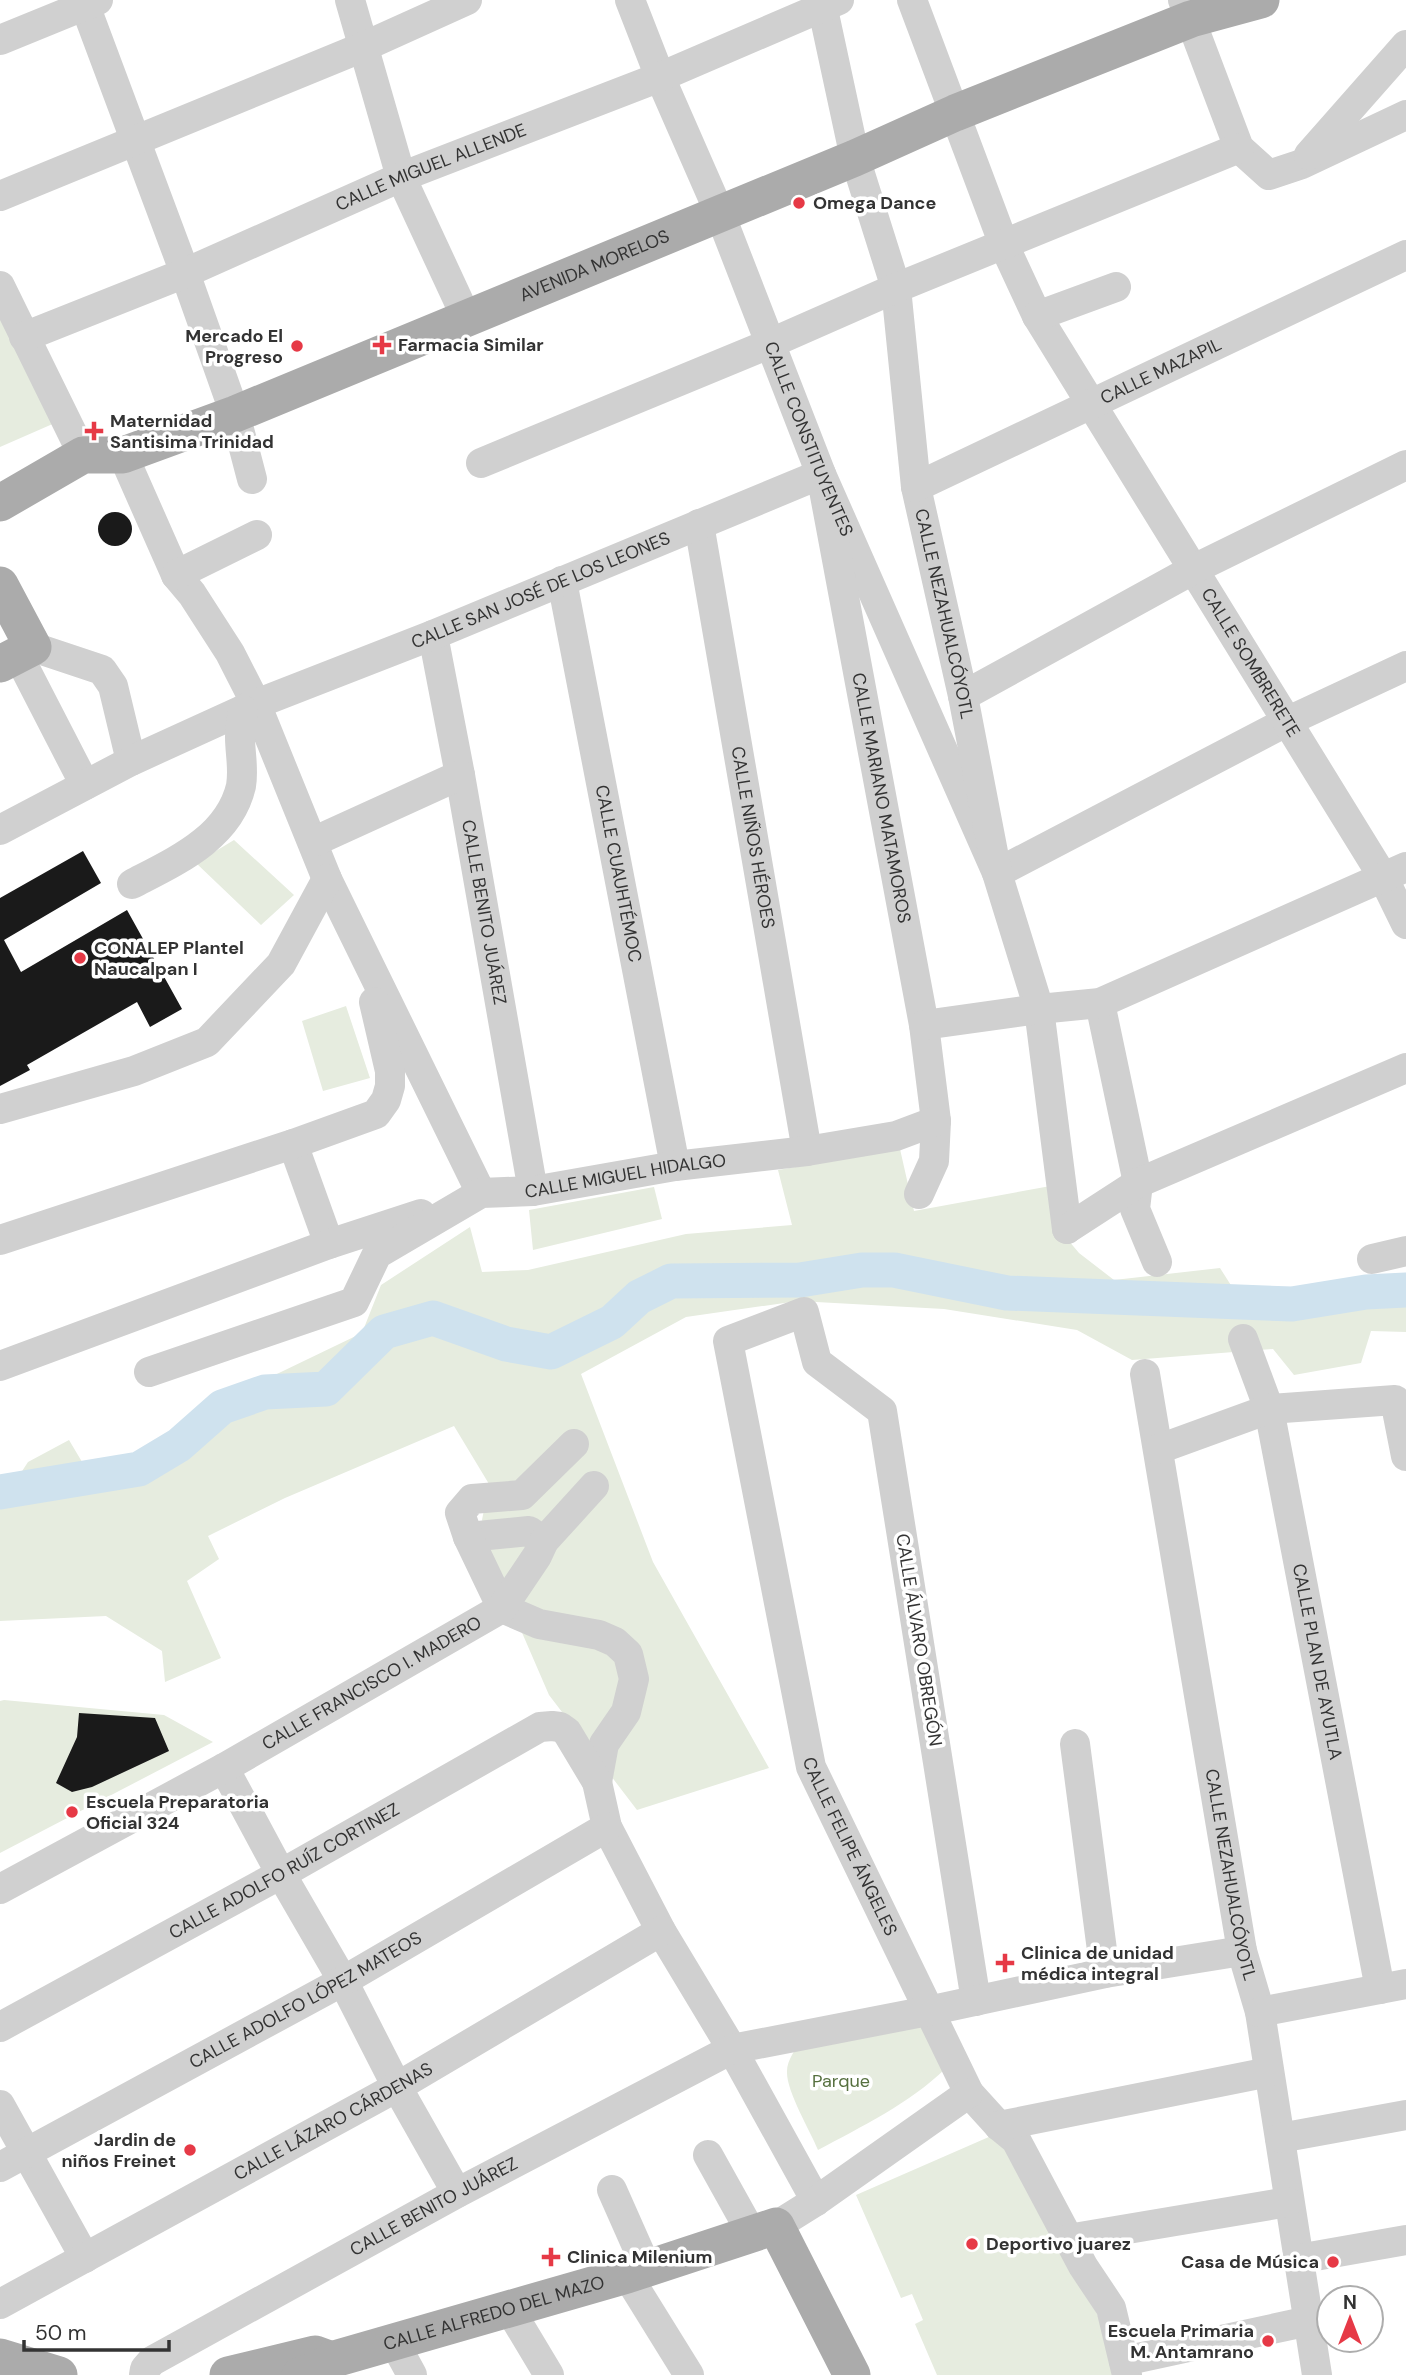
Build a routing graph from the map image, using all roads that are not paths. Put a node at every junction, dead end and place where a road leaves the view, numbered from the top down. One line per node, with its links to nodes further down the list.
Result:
1 (350, 0): 11 (street)
2 (467, 0): 11 (street)
3 (630, 0): 12 (street, CALLE CONSTITUYENTES)
4 (912, 0): 13 (street, CALLE SOMBRERETE)
5 (1261, 0): 8 (main road, AVENIDA MORELOS)
6 (89, 2): 9 (street); 15 (street)
7 (828, 2): 12 (street, CALLE MIGUEL ALLENDE); 17 (street, CALLE NEZAHUALCÓYOTL)
8 (1188, 6): 13 (main road, AVENIDA MORELOS); 16 (street)
9 (0, 40)
10 (1406, 45): 18 (street)
11 (363, 47): 15 (street); 19 (street)
12 (660, 77): 19 (street, CALLE MIGUEL ALLENDE); 21 (street, CALLE CONSTITUYENTES)
13 (955, 113): 17 (main road, AVENIDA MORELOS); 22 (street, CALLE SOMBRERETE)
14 (1405, 119): 18 (street)
15 (135, 141): 20 (street); 24 (street)
16 (1239, 148): 18 (street); 22 (street)
17 (855, 158): 21 (main road, AVENIDA MORELOS); 27 (street, CALLE NEZAHUALCÓYOTL)
18 (1302, 164)
19 (401, 177): 24 (street, CALLE MIGUEL ALLENDE); 29 (street)
20 (0, 195)
21 (720, 214): 29 (main road, AVENIDA MORELOS); 31 (street, CALLE CONSTITUYENTES)
22 (1004, 245): 27 (street); 28 (street, CALLE SOMBRERETE)
23 (1406, 256): 32 (street, CALLE MAZAPIL)
24 (185, 273): 30 (street, CALLE MIGUEL ALLENDE); 33 (street)
25 (0, 286): 30 (street)
26 (1116, 287): 28 (street)
27 (896, 288): 31 (street); 40 (street, CALLE NEZAHUALCÓYOTL)
28 (1037, 316): 32 (street, CALLE SOMBRERETE)
29 (466, 317): 33 (main road, AVENIDA MORELOS)
30 (24, 337): 34 (street)
31 (771, 343): 36 (street); 38 (street, CALLE CONSTITUYENTES)
32 (1091, 406): 40 (street, CALLE MAZAPIL); 44 (street, CALLE SOMBRERETE)
33 (235, 414): 35 (main road, AVENIDA MORELOS); 39 (street)
34 (83, 455): 35 (main road, AVENIDA MORELOS); 41 (main road)
35 (124, 455): 45 (street)
36 (481, 463)
37 (1406, 465): 44 (street)
38 (821, 474): 42 (street, CALLE SAN JOSÉ DE LOS LEONES); 60 (street, CALLE CONSTITUYENTES); 67 (street, CALLE MARIANO MATAMOROS)
39 (252, 479)
40 (916, 487): 51 (street, CALLE NEZAHUALCÓYOTL)
41 (0, 503)
42 (699, 524): 46 (street, CALLE SAN JOSÉ DE LOS LEONES); 72 (street, CALLE NIÑOS HÉROES)
43 (257, 535): 45 (street)
44 (1194, 569): 51 (street); 53 (street, CALLE SOMBRERETE)
45 (176, 575): 52 (street)
46 (562, 581): 48 (street, CALLE SAN JOSÉ DE LOS LEONES); 73 (street, CALLE CUAUHTÉMOC)
47 (0, 585): 49 (main road)
48 (433, 635): 52 (street, CALLE SAN JOSÉ DE LOS LEONES); 55 (street, CALLE BENITO JUÁREZ)
49 (17, 655): 54 (street); 56 (street)
50 (1406, 666): 53 (street)
51 (963, 696): 60 (street, CALLE NEZAHUALCÓYOTL)
52 (250, 707): 54 (street, CALLE SAN JOSÉ DE LOS LEONES); 58 (street); 62 (street)
53 (1286, 722): 59 (street, CALLE SOMBRERETE); 60 (street)
54 (131, 761): 56 (street, CALLE SAN JOSÉ DE LOS LEONES)
55 (460, 775): 58 (street); 74 (street, CALLE BENITO JUÁREZ)
56 (85, 785): 57 (street, CALLE SAN JOSÉ DE LOS LEONES)
57 (0, 830)
58 (313, 842): 61 (street)
59 (1394, 872): 63 (street, CALLE SOMBRERETE); 65 (street)
60 (997, 873): 66 (street, CALLE NEZAHUALCÓYOTL)
61 (327, 879): 64 (street); 69 (street)
62 (132, 884)
63 (1406, 924)
64 (375, 979): 71 (street); 75 (street)
65 (1100, 1003): 66 (street); 77 (street)
66 (1039, 1009): 67 (street); 77 (street, CALLE NEZAHUALCÓYOTL)
67 (925, 1025): 70 (street, CALLE MARIANO MATAMOROS)
68 (1406, 1068): 77 (street)
69 (0, 1109)
70 (936, 1121): 72 (street, CALLE MIGUEL HIDALGO); 76 (street, CALLE MARIANO MATAMOROS)
71 (293, 1144): 78 (street); 79 (street)
72 (807, 1151): 73 (street, CALLE MIGUEL HIDALGO)
73 (675, 1166): 74 (street, CALLE MIGUEL HIDALGO)
74 (533, 1191): 75 (street, CALLE MIGUEL HIDALGO)
75 (481, 1194): 79 (street); 86 (street, CALLE MIGUEL HIDALGO)
76 (919, 1194)
77 (1137, 1196): 82 (street)
78 (0, 1240)
79 (329, 1244): 85 (street)
80 (1406, 1251): 81 (street)
81 (1372, 1259)
82 (1157, 1262)
83 (804, 1312): 107 (street, CALLE ÁLVARO OBREGÓN); 108 (street, CALLE FELIPE ÁNGELES)
84 (1243, 1339): 88 (street, CALLE PLAN DE AYUTLA)
85 (0, 1366)
86 (149, 1372)
87 (1145, 1374): 90 (street, CALLE NEZAHUALCÓYOTL)
88 (1269, 1409): 90 (street); 91 (street); 106 (street, CALLE PLAN DE AYUTLA)
89 (574, 1444): 93 (street)
90 (1159, 1449): 103 (street, CALLE NEZAHUALCÓYOTL)
91 (1406, 1456)
92 (594, 1486): 94 (street)
93 (468, 1537): 94 (street); 95 (street)
94 (544, 1541): 95 (street)
95 (502, 1608): 97 (street, CALLE FRANCISCO I. MADERO); 98 (street)
96 (1076, 1744): 104 (street)
97 (224, 1768): 100 (street); 101 (street, CALLE FRANCISCO I. MADERO)
98 (597, 1782): 99 (street); 100 (street, CALLE ADOLFO RUÍZ CORTINEZ)
99 (607, 1827): 102 (street); 105 (street, CALLE ADOLFO LÓPEZ MATEOS)
100 (281, 1874): 105 (street); 110 (street, CALLE ADOLFO RUÍZ CORTINEZ)
101 (0, 1889)
102 (662, 1931): 111 (street); 113 (street, CALLE LÁZARO CÁRDENAS)
103 (1242, 1951): 104 (street, CALLE BENITO JUÁREZ); 109 (street, CALLE NEZAHUALCÓYOTL)
104 (1105, 1973): 107 (street, CALLE BENITO JUÁREZ)
105 (343, 1981): 113 (street); 119 (street, CALLE ADOLFO LÓPEZ MATEOS)
106 (1393, 1987): 109 (street)
107 (976, 2001): 108 (street, CALLE BENITO JUÁREZ)
108 (928, 2011): 111 (street, CALLE BENITO JUÁREZ); 114 (street, CALLE FELIPE ÁNGELES)
109 (1260, 2011): 112 (street, CALLE NEZAHUALCÓYOTL)
110 (0, 2027)
111 (732, 2049): 123 (street, CALLE BENITO JUÁREZ); 124 (street)
112 (1269, 2072): 117 (street); 118 (street, CALLE NEZAHUALCÓYOTL)
113 (397, 2087): 123 (street); 129 (street, CALLE LÁZARO CÁRDENAS)
114 (969, 2093): 117 (street, CALLE FELIPE ÁNGELES); 124 (street)
115 (0, 2105): 119 (street)
116 (1406, 2115): 118 (street)
117 (999, 2126): 127 (street, CALLE FELIPE ÁNGELES)
118 (1280, 2138): 125 (street, CALLE NEZAHUALCÓYOTL)
119 (28, 2152): 121 (street, CALLE ADOLFO LÓPEZ MATEOS); 129 (street)
120 (708, 2155): 126 (street)
121 (0, 2167)
122 (612, 2190): 131 (street)
123 (457, 2193): 140 (street, CALLE BENITO JUÁREZ)
124 (816, 2201): 126 (street)
125 (1288, 2202): 127 (street); 130 (street, CALLE NEZAHUALCÓYOTL)
126 (764, 2230): 131 (main road, CALLE ALFREDO DEL MAZO); 145 (main road)
127 (1068, 2239): 138 (street, CALLE FELIPE ÁNGELES)
128 (1406, 2239): 130 (street)
129 (85, 2258): 132 (street, CALLE LÁZARO CÁRDENAS)
130 (1298, 2259): 134 (street, CALLE NEZAHUALCÓYOTL)
131 (637, 2272): 133 (main road, CALLE ALFREDO DEL MAZO); 144 (street)
132 (0, 2304)
133 (510, 2310): 135 (main road, CALLE ALFREDO DEL MAZO); 143 (street)
134 (1309, 2321): 138 (street); 146 (street, CALLE NEZAHUALCÓYOTL)
135 (394, 2342): 137 (main road, CALLE ALFREDO DEL MAZO); 142 (street)
136 (0, 2357): 139 (main road)
137 (315, 2367): 141 (main road, CALLE ALFREDO DEL MAZO)
138 (1126, 2368)
139 (59, 2375)
140 (144, 2375)
141 (228, 2375)
142 (412, 2375)
143 (549, 2375)
144 (689, 2375)
145 (852, 2375)
146 (1317, 2375)

